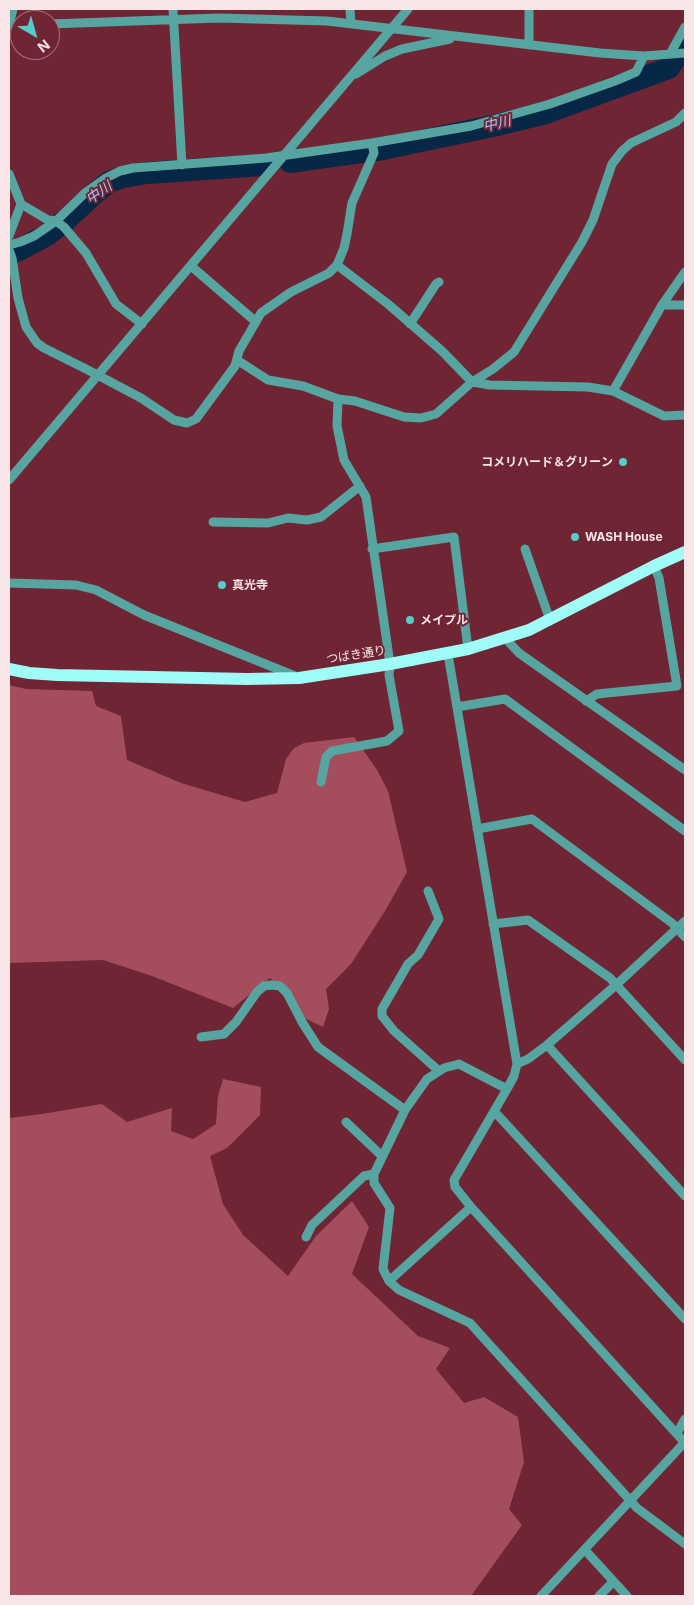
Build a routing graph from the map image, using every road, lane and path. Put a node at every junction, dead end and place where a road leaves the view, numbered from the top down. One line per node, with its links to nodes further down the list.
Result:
1 (13, 9): 9 (street)
2 (173, 9): 6 (street)
3 (350, 9): 7 (street)
4 (408, 9): 10 (street)
5 (529, 9): 13 (street)
6 (173, 19): 7 (street); 8 (street); 20 (street)
7 (351, 23): 10 (street)
8 (60, 24)
9 (9, 25)
10 (392, 27): 12 (street); 16 (street)
11 (685, 27): 14 (street)
12 (460, 37): 13 (street); 16 (street)
13 (529, 45): 15 (street)
14 (677, 54): 15 (street)
15 (644, 56): 18 (street)
16 (349, 79): 19 (street)
17 (685, 113): 38 (street)
18 (373, 148): 19 (street); 27 (street)
19 (285, 156): 20 (street); 28 (street)
20 (182, 165): 23 (street)
21 (9, 174): 22 (street)
22 (21, 204): 23 (street); 24 (street)
23 (56, 221): 25 (street); 34 (street)
24 (9, 236)
25 (9, 245)
26 (9, 250): 37 (street)
27 (337, 265): 33 (street); 35 (street)
28 (191, 266): 33 (street); 34 (street)
29 (685, 272): 31 (street)
30 (439, 282): 35 (street)
31 (662, 305): 32 (street); 39 (street)
32 (685, 305)
33 (255, 321): 36 (street)
34 (142, 324): 37 (street)
35 (410, 324): 38 (street)
36 (237, 360): 37 (street); 40 (street)
37 (98, 375): 42 (street)
38 (472, 382): 39 (street); 40 (street)
39 (613, 391): 41 (street)
40 (338, 399): 43 (street)
41 (685, 415)
42 (9, 480)
43 (360, 486): 44 (street); 45 (street)
44 (213, 522)
45 (372, 549): 52 (street); 54 (street)
46 (524, 549): 50 (street)
47 (685, 552): 48 (main road, つばき通り)
48 (654, 566): 50 (main road, つばき通り); 57 (street)
49 (9, 583): 56 (street)
50 (550, 620): 51 (main road, つばき通り)
51 (505, 638): 52 (main road, つばき通り); 57 (street)
52 (468, 649): 53 (main road, つばき通り)
53 (448, 654): 54 (main road, つばき通り); 58 (street)
54 (390, 664): 56 (main road, つばき通り); 60 (street)
55 (9, 669): 56 (main road, つばき通り)
56 (299, 678)
57 (586, 701): 59 (street)
58 (457, 707): 61 (street); 62 (street)
59 (685, 770)
60 (321, 782)
61 (476, 829): 65 (street); 66 (street)
62 (685, 831)
63 (428, 890): 73 (street)
64 (685, 921): 66 (street)
65 (493, 924): 68 (street); 72 (street)
66 (678, 928): 67 (street); 68 (street)
67 (685, 937)
68 (616, 985): 70 (street); 71 (street)
69 (202, 1037): 75 (street)
70 (547, 1045): 72 (street); 80 (street)
71 (685, 1060)
72 (517, 1064): 74 (street)
73 (440, 1071): 74 (street); 75 (street)
74 (507, 1089): 76 (street)
75 (405, 1110): 78 (street)
76 (494, 1111): 81 (street); 84 (street)
77 (346, 1122): 78 (street)
78 (382, 1156): 79 (street)
79 (374, 1174): 82 (street); 83 (street)
80 (685, 1196)
81 (470, 1207): 83 (street); 86 (street)
82 (306, 1237)
83 (389, 1281): 88 (street)
84 (685, 1319)
85 (685, 1419): 86 (street)
86 (677, 1432): 87 (street)
87 (685, 1443): 88 (street)
88 (630, 1500): 89 (street); 90 (street)
89 (685, 1544)
90 (584, 1550): 91 (street); 92 (street)
91 (613, 1582): 93 (street); 94 (street)
92 (540, 1596)
93 (599, 1596)
94 (626, 1596)

